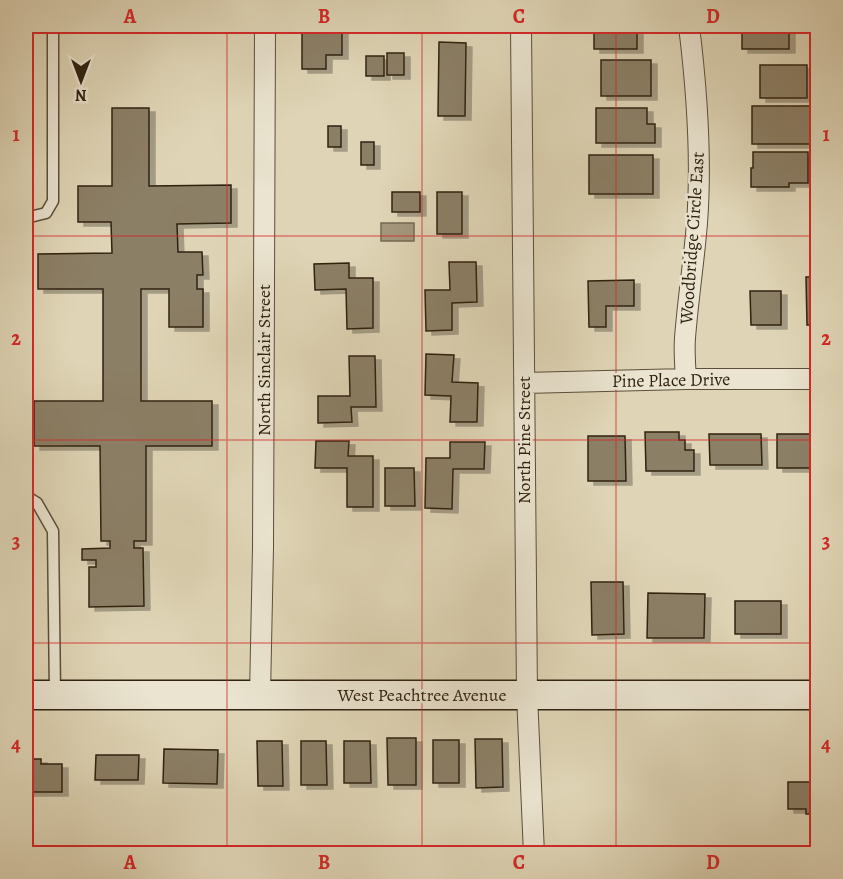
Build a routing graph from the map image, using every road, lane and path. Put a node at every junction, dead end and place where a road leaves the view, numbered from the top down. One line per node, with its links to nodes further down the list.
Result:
1 (53, 26): 5 (lane)
2 (264, 26): 12 (street, North Sinclair Street)
3 (521, 26): 8 (street, North Pine Street)
4 (689, 26): 6 (street, Woodbridge Circle East)
5 (26, 218)
6 (686, 379): 7 (street, Pine Place Drive); 8 (street, Pine Place Drive)
7 (818, 379)
8 (524, 383): 13 (street, North Pine Street)
9 (26, 496): 11 (lane)
10 (26, 695): 11 (street, West Peachtree Avenue)
11 (55, 695): 12 (street, West Peachtree Avenue)
12 (260, 695): 13 (street, West Peachtree Avenue)
13 (527, 695): 14 (street, West Peachtree Avenue); 15 (street, North Pine Street)
14 (818, 695)
15 (534, 854)

